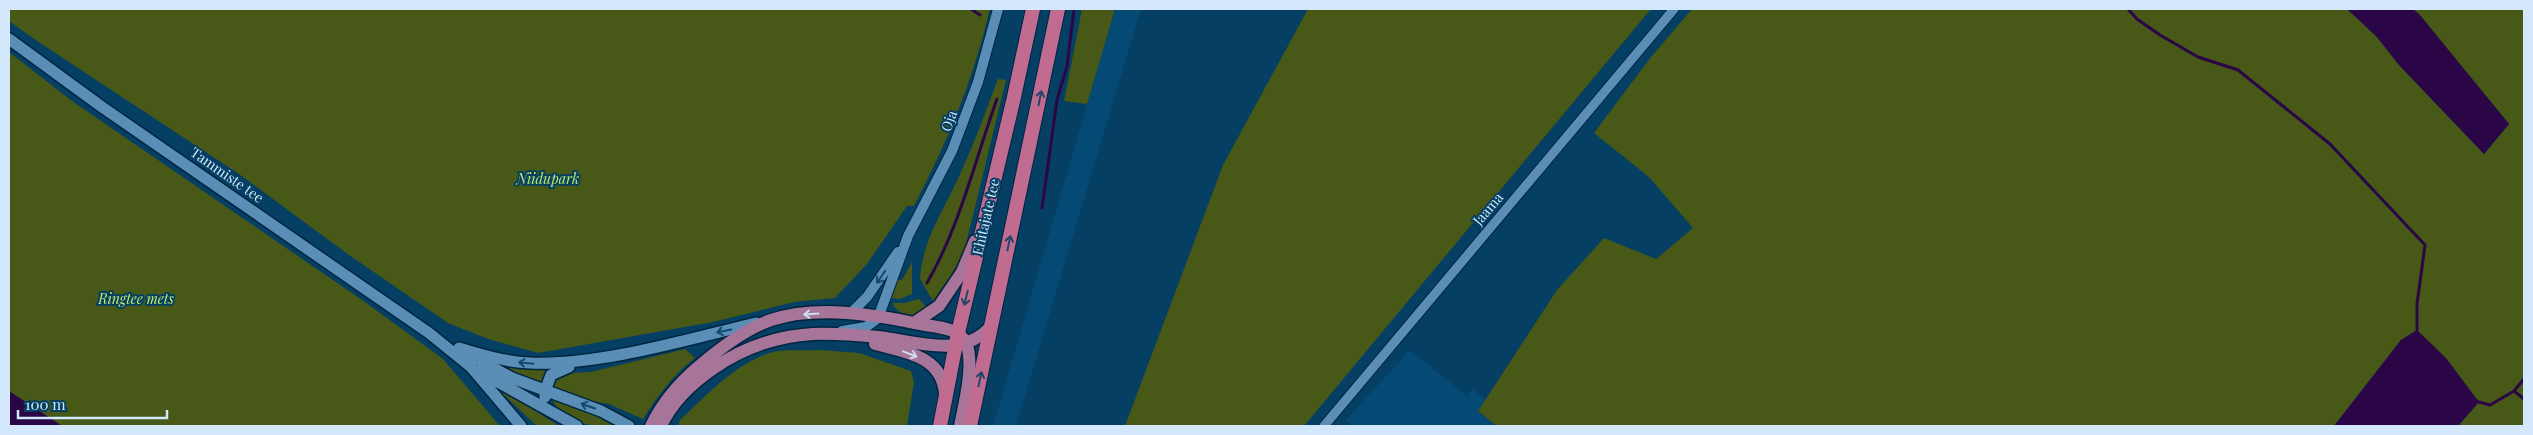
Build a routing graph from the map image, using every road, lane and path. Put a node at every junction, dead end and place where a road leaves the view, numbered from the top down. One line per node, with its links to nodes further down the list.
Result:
1 (998, 9): 7 (street, Oja)
2 (1033, 9): 6 (highway, Ehitajate tee)
3 (1058, 9): 12 (highway, Ehitajate tee, one-way to 3)
4 (1674, 9): 30 (street, Jaama)
5 (9, 39): 13 (main road, Tammiste tee)
6 (1014, 97): 11 (main road); 15 (highway, Ehitajate tee, one-way to 15)
7 (908, 236): 8 (street, Oja, one-way to 8); 9 (street, Oja)
8 (850, 314): 9 (main road); 10 (main road, one-way to 10)
9 (878, 318): 11 (main road); 14 (street)
10 (772, 320): 17 (main road, one-way to 17); 25 (main road)
11 (914, 323): 15 (main road)
12 (992, 325): 15 (main road); 29 (highway, Ehitajate tee, one-way to 12)
13 (429, 333): 16 (main road); 18 (main road)
14 (829, 334): 15 (main road); 20 (main road, one-way to 20); 26 (main road)
15 (960, 340): 20 (highway, Ehitajate tee); 28 (main road)
16 (459, 348): 17 (main road, one-way to 16); 19 (main road)
17 (609, 356): 19 (main road)
18 (471, 367): 21 (main road); 22 (main road)
19 (544, 391): 21 (main road); 24 (main road, one-way to 19)
20 (945, 397): 27 (highway, Ehitajate tee)
21 (553, 413): 23 (main road)
22 (521, 426)
23 (576, 426)
24 (629, 426)
25 (651, 426)
26 (661, 426)
27 (940, 426)
28 (960, 426)
29 (970, 426)
30 (1324, 426)

